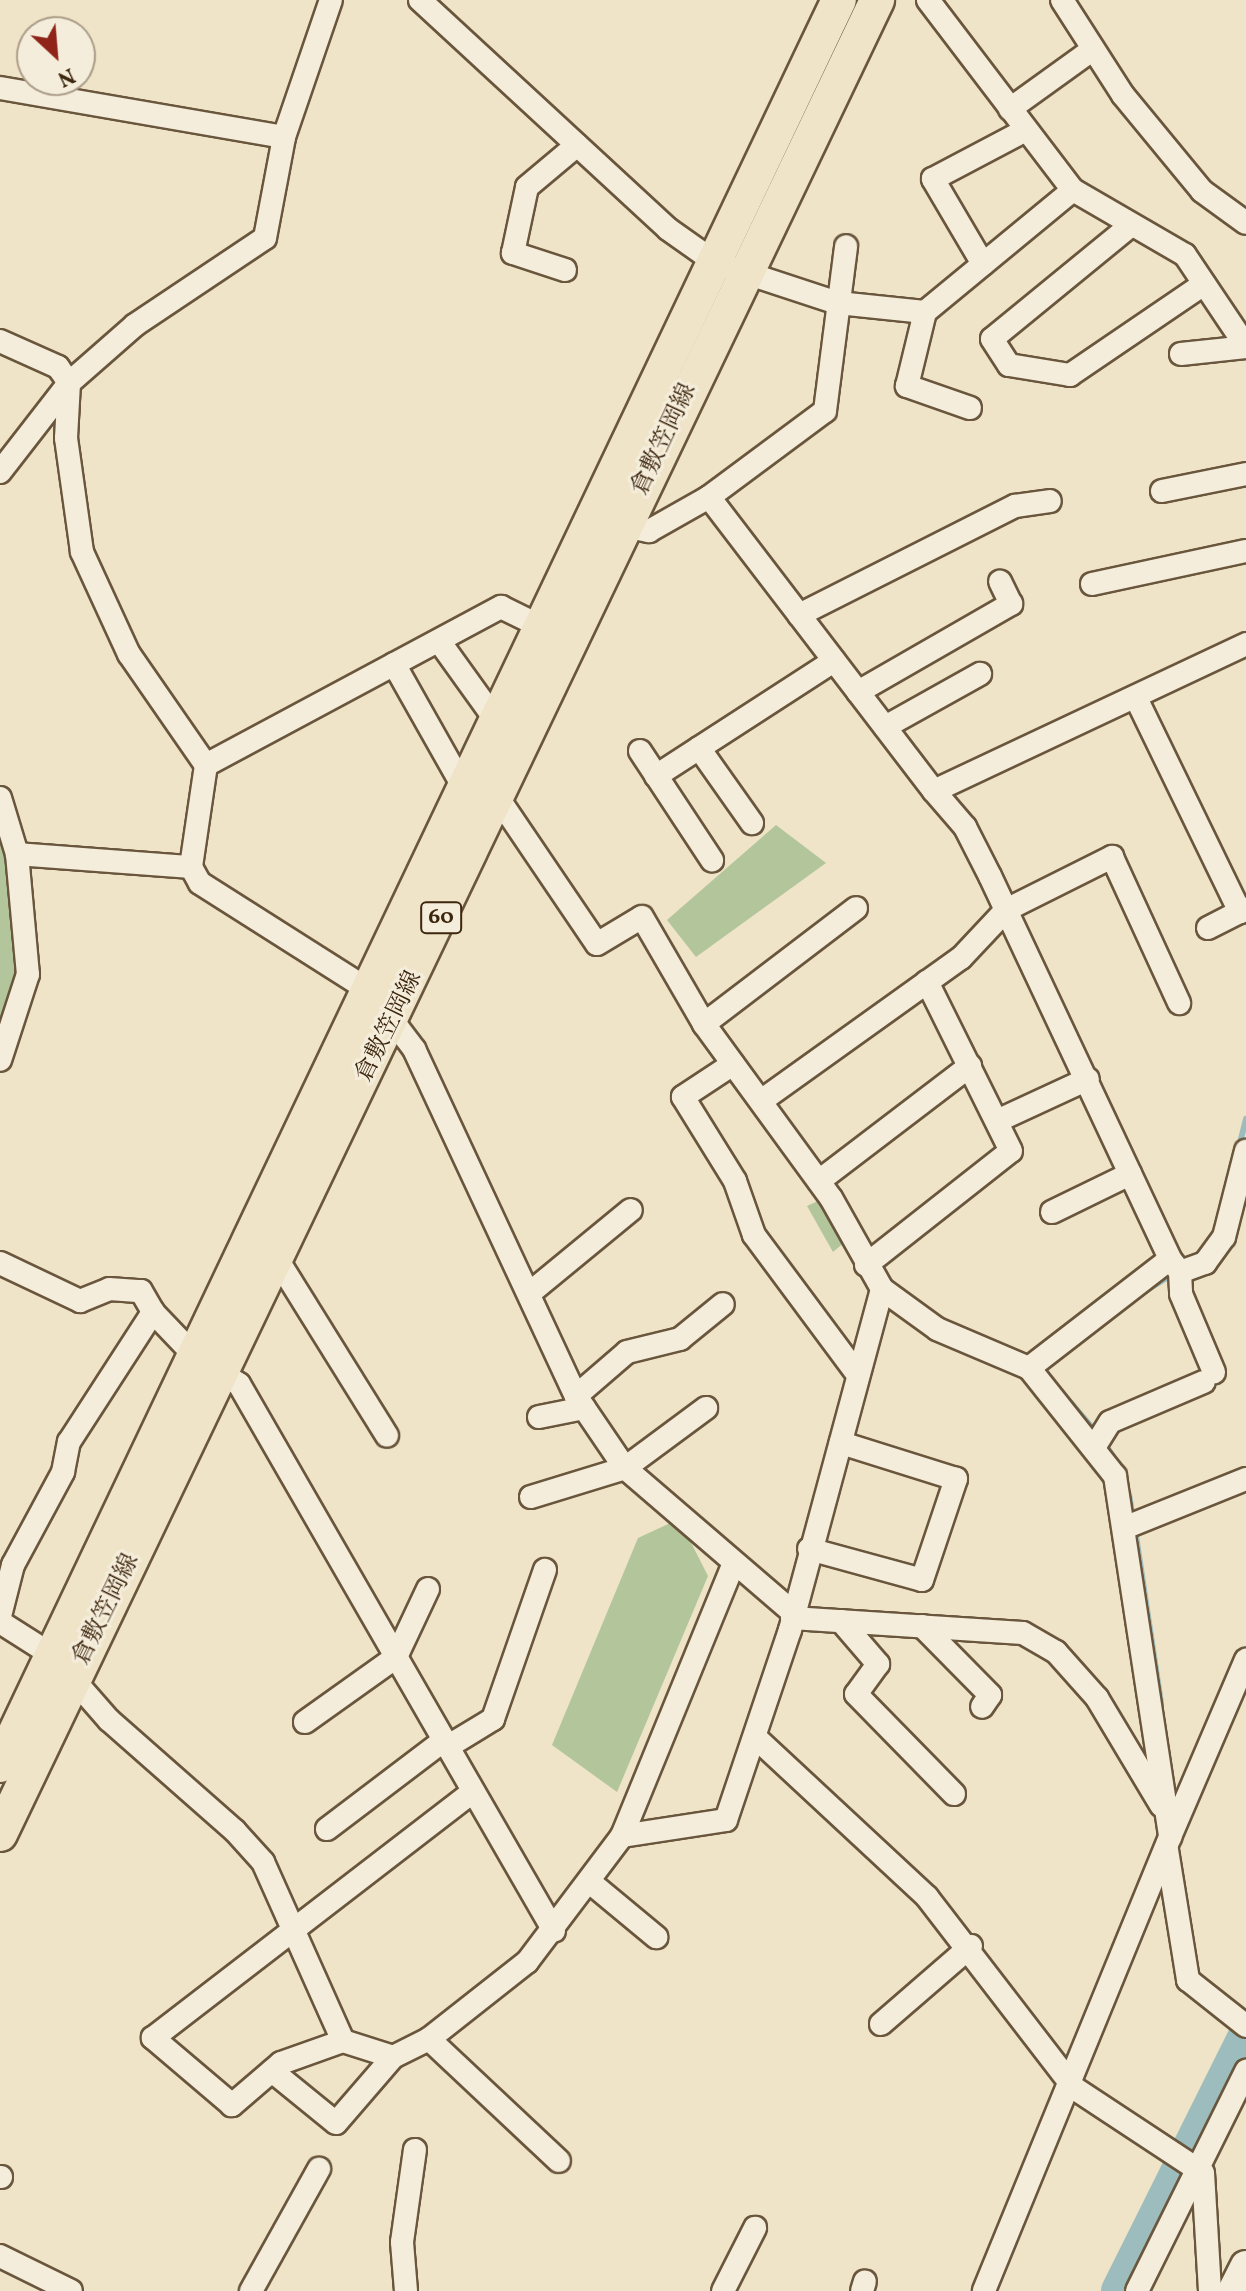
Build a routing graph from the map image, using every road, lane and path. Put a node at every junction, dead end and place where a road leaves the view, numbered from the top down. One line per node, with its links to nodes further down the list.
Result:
1 (331, 0): 11 (street)
2 (420, 0): 12 (street)
3 (839, 0): 18 (main road, 倉敷笠岡線 / 60)
4 (877, 0): 18 (main road, 倉敷笠岡線 / 60)
5 (928, 0): 9 (street)
6 (1062, 0): 7 (street)
7 (1089, 52): 9 (street); 14 (street)
8 (0, 88): 11 (street)
9 (1010, 109): 10 (street)
10 (1026, 130): 13 (street); 17 (street)
11 (284, 137): 26 (street)
12 (577, 145): 18 (street); 19 (street)
13 (1073, 190): 15 (street); 17 (street)
14 (1246, 223)
15 (1130, 226): 20 (street); 20 (street)
16 (846, 246): 21 (street)
17 (983, 264): 22 (street)
18 (729, 267): 21 (street); 33 (main road, 倉敷笠岡線 / 60); 34 (main road, 倉敷笠岡線 / 60)
19 (565, 270)
20 (1204, 284): 24 (street)
21 (838, 303): 22 (street); 31 (street)
22 (925, 312): 27 (street)
23 (0, 341): 26 (street)
24 (1246, 346): 25 (street)
25 (1181, 354)
26 (69, 383): 28 (street); 52 (street)
27 (970, 408)
28 (0, 472)
29 (1246, 474): 30 (street)
30 (1162, 491)
31 (709, 497): 34 (street); 38 (street)
32 (1050, 501): 38 (street)
33 (593, 512): 34 (street); 39 (main road, 倉敷笠岡線 / 60)
34 (624, 528): 41 (main road, 倉敷笠岡線 / 60)
35 (1246, 551): 37 (street)
36 (1000, 581): 46 (street)
37 (1092, 584)
38 (799, 615): 43 (street)
39 (539, 624): 40 (street); 41 (street); 48 (main road, 倉敷笠岡線 / 60)
40 (439, 641): 44 (street); 48 (street)
41 (570, 643): 57 (main road, 倉敷笠岡線 / 60)
42 (1246, 644): 47 (street)
43 (834, 661): 46 (street); 50 (street)
44 (394, 664): 52 (street); 54 (street)
45 (980, 674): 49 (street)
46 (858, 692): 49 (street)
47 (1137, 700): 55 (street); 64 (street)
48 (495, 719): 54 (main road, 倉敷笠岡線 / 60)
49 (885, 727): 55 (street)
50 (699, 748): 53 (street); 58 (street)
51 (640, 751): 53 (street)
52 (206, 765): 61 (street)
53 (656, 776): 60 (street)
54 (464, 788): 67 (main road, 倉敷笠岡線 / 60)
55 (934, 791): 63 (street)
56 (0, 798): 59 (street)
57 (498, 798): 69 (street); 70 (main road, 倉敷笠岡線 / 60)
58 (752, 823)
59 (17, 854): 61 (street); 71 (street)
60 (712, 860)
61 (191, 867): 67 (street)
62 (856, 908): 69 (street)
63 (1006, 910): 66 (street); 68 (street); 74 (street)
64 (1243, 910): 65 (street)
65 (1208, 928)
66 (927, 982): 73 (street); 75 (street)
67 (370, 991): 70 (street); 90 (main road, 倉敷笠岡線 / 60)
68 (1179, 1003)
69 (704, 1024): 72 (street)
70 (390, 1027): 82 (main road, 倉敷笠岡線 / 60); 87 (street)
71 (0, 1060)
72 (733, 1064): 75 (street); 92 (street)
73 (970, 1066): 76 (street); 79 (street)
74 (1088, 1079): 76 (street); 78 (street)
75 (761, 1101): 79 (street)
76 (997, 1121): 84 (street)
77 (1246, 1151): 85 (street)
78 (1130, 1174): 81 (street); 85 (street)
79 (819, 1181): 84 (street)
80 (631, 1210): 87 (street)
81 (1052, 1212)
82 (277, 1259): 90 (main road, 倉敷笠岡線 / 60); 96 (street)
83 (0, 1263): 89 (street)
84 (866, 1265): 86 (street)
85 (1175, 1266): 91 (street); 97 (street)
86 (882, 1289): 91 (street); 92 (street)
87 (531, 1292): 93 (street)
88 (723, 1304): 93 (street)
89 (153, 1312): 90 (street); 108 (street)
90 (209, 1362): 112 (street); 114 (main road, 倉敷笠岡線 / 60)
91 (1029, 1368): 97 (street)
92 (855, 1371): 98 (street)
93 (580, 1402): 95 (street); 99 (street)
94 (706, 1408): 99 (street)
95 (539, 1417)
96 (387, 1436)
97 (1100, 1442): 102 (street)
98 (841, 1443): 103 (street); 103 (street)
99 (625, 1468): 101 (street); 104 (street)
100 (1246, 1479): 102 (street)
101 (531, 1497)
102 (1131, 1525): 125 (street)
103 (809, 1549): 107 (street)
104 (733, 1566): 107 (street); 124 (street)
105 (545, 1570): 118 (street)
106 (428, 1589): 112 (street)
107 (791, 1614): 109 (street); 117 (street)
108 (0, 1616)
109 (841, 1621): 111 (street); 121 (street)
110 (0, 1622): 114 (street)
111 (922, 1626): 115 (street); 125 (street)
112 (396, 1657): 116 (street); 118 (street)
113 (1246, 1660): 125 (street)
114 (63, 1667): 119 (main road, 倉敷笠岡線 / 60); 123 (main road, 倉敷笠岡線 / 60); 127 (street)
115 (982, 1707)
116 (305, 1722)
117 (755, 1737): 124 (street); 130 (street)
118 (445, 1744): 120 (street); 122 (street)
119 (0, 1765)
120 (472, 1792): 127 (street); 128 (street)
121 (954, 1794)
122 (327, 1829)
123 (0, 1834)
124 (622, 1836): 126 (street)
125 (1169, 1836): 132 (street); 138 (street)
126 (591, 1883): 128 (street); 129 (street)
127 (293, 1929): 134 (street); 136 (street)
128 (554, 1931): 133 (street)
129 (656, 1937)
130 (971, 1946): 131 (street); 138 (street)
131 (881, 2024)
132 (1244, 2025)
133 (429, 2039): 135 (street); 140 (street)
134 (343, 2041): 135 (street); 136 (street)
135 (393, 2057): 136 (street)
136 (272, 2071)
137 (1246, 2071): 141 (street)
138 (1075, 2087): 141 (street); 150 (street)
139 (415, 2150): 148 (street)
140 (559, 2161)
141 (1188, 2162): 151 (street); 152 (street)
142 (319, 2169): 147 (street)
143 (755, 2228): 149 (street)
144 (0, 2256): 146 (street)
145 (1246, 2266): 153 (main road)
146 (71, 2291)
147 (251, 2291)
148 (406, 2291)
149 (723, 2291)
150 (984, 2291)
151 (1137, 2291)
152 (1210, 2291)
153 (1233, 2291)

